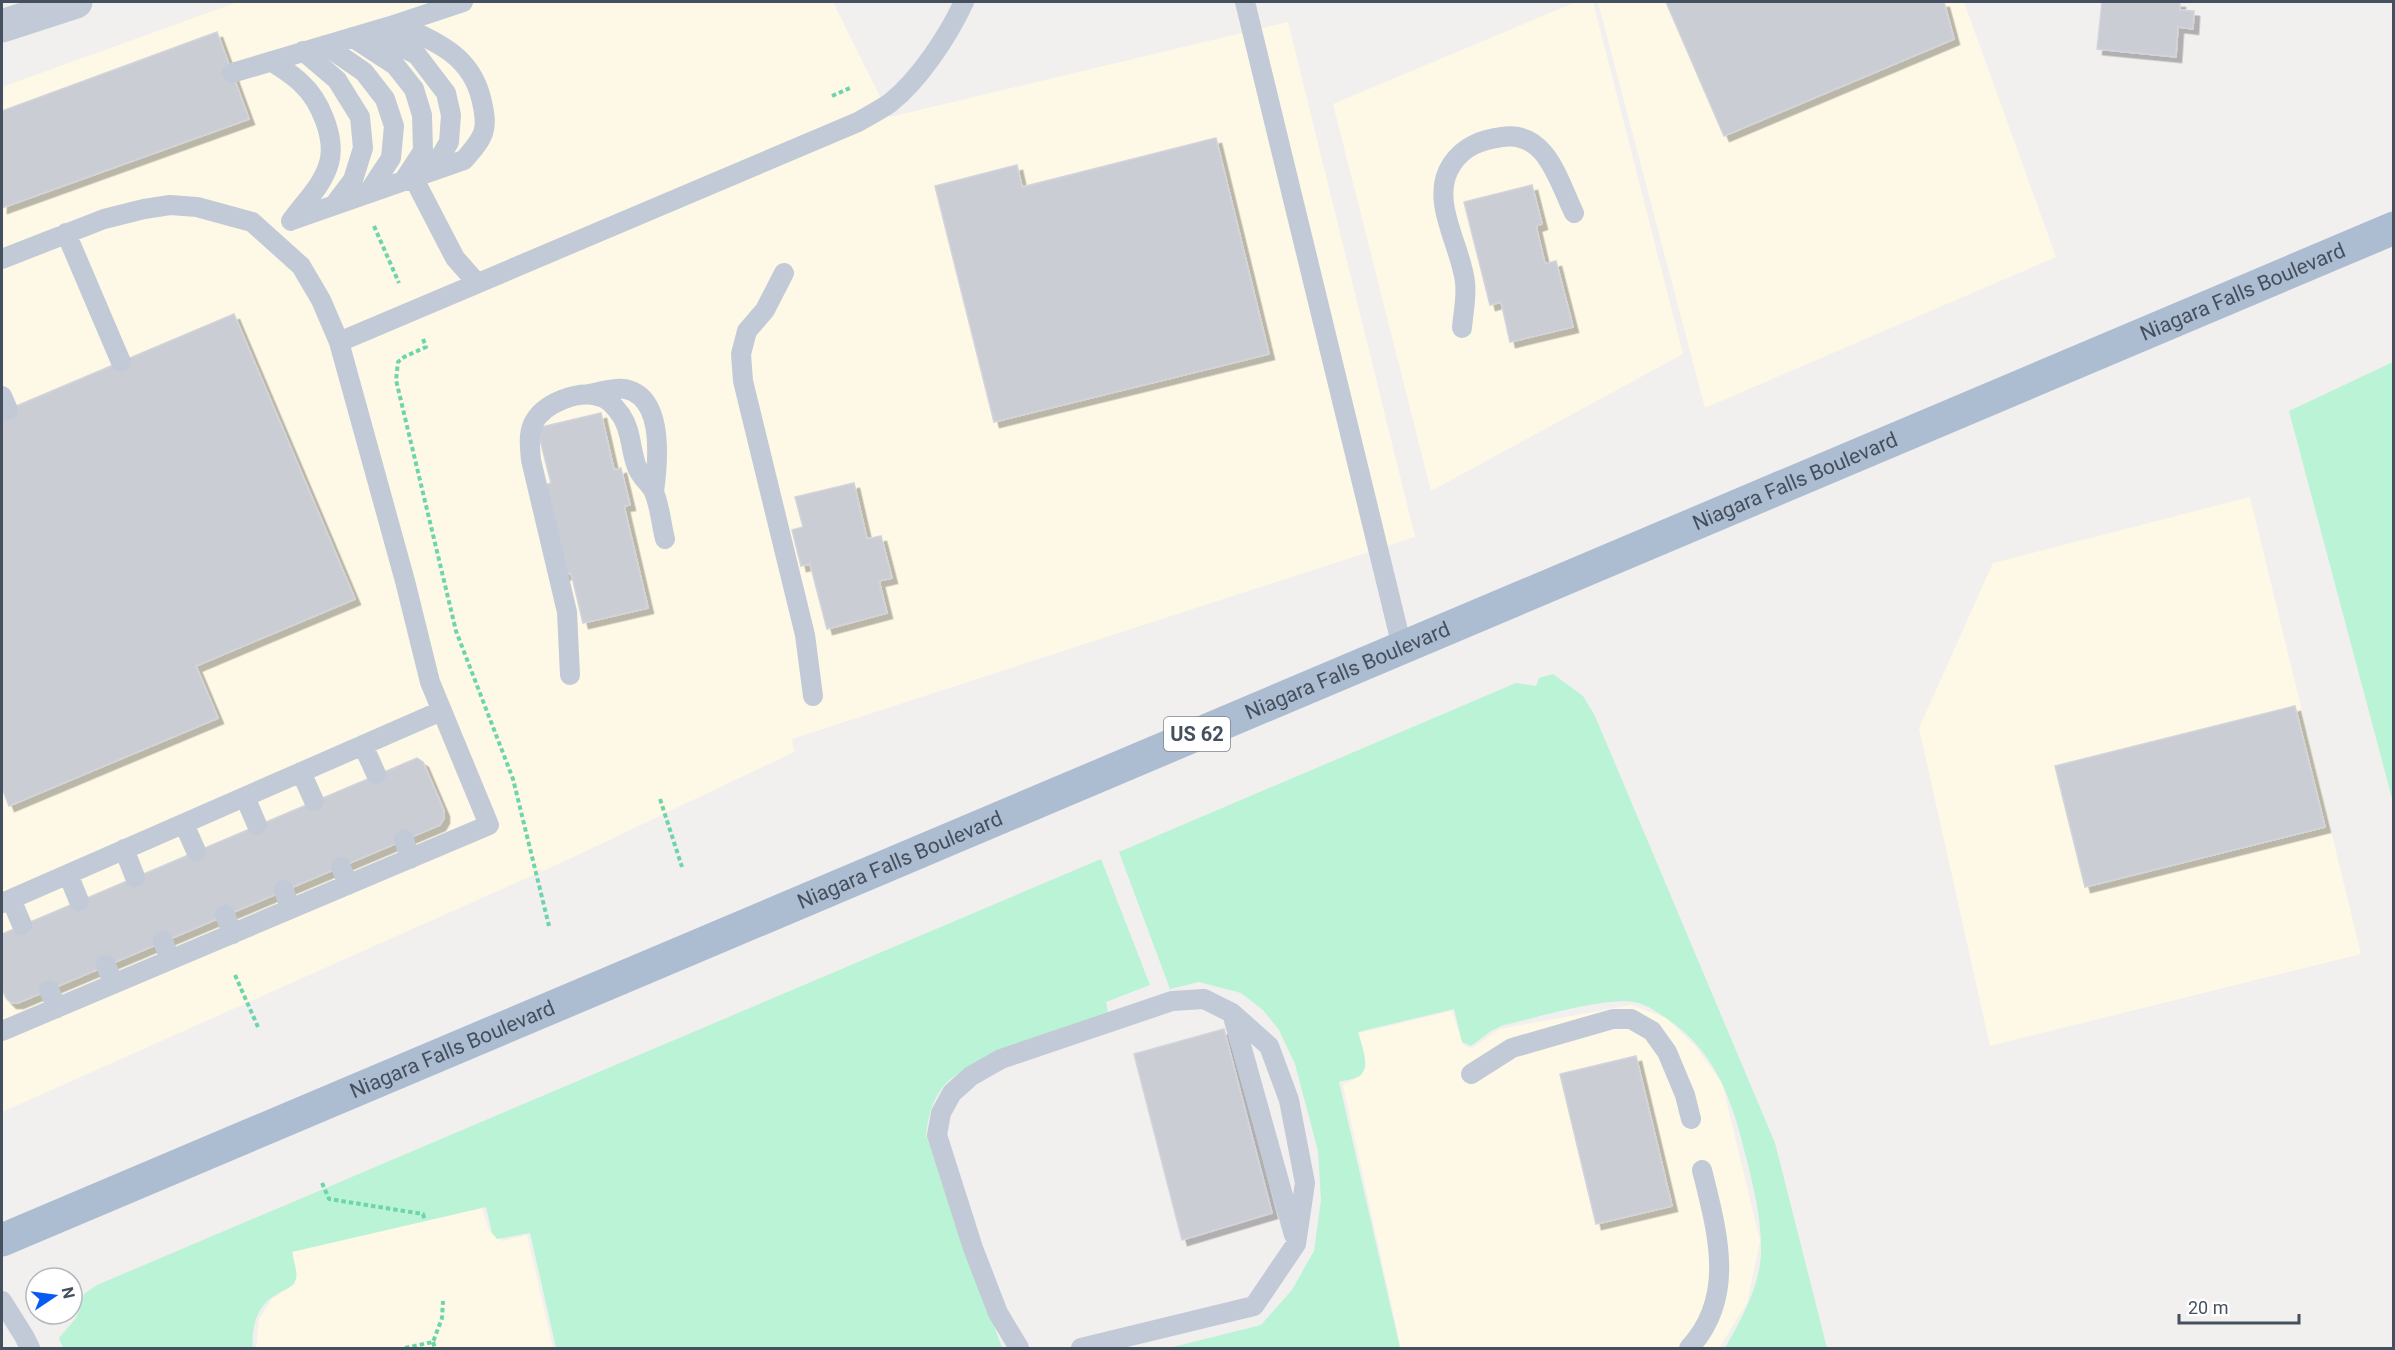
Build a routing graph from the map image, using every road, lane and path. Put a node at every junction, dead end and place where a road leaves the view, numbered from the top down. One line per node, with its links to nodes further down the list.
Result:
1 (76, 2): 6 (street)
2 (463, 2): 5 (lane)
3 (964, 2): 27 (lane)
4 (1245, 2): 36 (lane)
5 (397, 24): 7 (lane); 15 (lane)
6 (2, 26)
7 (373, 32): 8 (lane); 15 (lane)
8 (352, 37): 9 (lane); 16 (lane)
9 (325, 45): 10 (lane); 17 (lane)
10 (303, 51): 11 (lane); 18 (lane)
11 (271, 61): 12 (lane); 20 (lane)
12 (232, 72)
13 (860, 84): 14 (path)
14 (822, 101)
15 (432, 171): 16 (lane)
16 (409, 179): 17 (lane); 27 (lane)
17 (368, 193): 18 (lane)
18 (334, 205): 20 (lane)
19 (1574, 213): 29 (lane)
20 (292, 219): 24 (lane)
21 (374, 226): 28 (path)
22 (2394, 228): 36 (main road, Niagara Falls Boulevard / US 62)
23 (66, 233): 24 (lane); 25 (lane); 32 (lane)
24 (274, 242): 31 (lane)
25 (2, 259)
26 (784, 273): 38 (lane)
27 (477, 283): 31 (lane)
28 (403, 291)
29 (1462, 328)
30 (421, 334): 63 (path)
31 (339, 342): 39 (lane)
32 (121, 362)
33 (586, 395): 34 (lane); 34 (lane); 37 (lane)
34 (654, 492): 35 (lane)
35 (665, 539)
36 (1402, 647): 80 (main road, Niagara Falls Boulevard / US 62)
37 (570, 675)
38 (813, 696)
39 (441, 711): 40 (lane); 51 (lane)
40 (363, 745): 41 (lane); 42 (lane)
41 (301, 772): 43 (lane); 45 (lane)
42 (376, 774)
43 (245, 796): 46 (lane); 47 (lane)
44 (660, 799): 53 (path)
45 (314, 801)
46 (184, 824): 49 (lane); 50 (lane)
47 (257, 825)
48 (404, 839): 51 (lane)
49 (124, 849): 54 (lane); 55 (lane)
50 (196, 851)
51 (410, 859): 56 (lane)
52 (341, 867): 56 (lane)
53 (682, 867)
54 (69, 874): 58 (lane); 59 (lane)
55 (135, 877)
56 (348, 885): 60 (lane)
57 (284, 890): 60 (lane)
58 (6, 901): 62 (lane)
59 (80, 901)
60 (290, 909): 64 (lane)
61 (225, 915): 64 (lane)
62 (22, 925)
63 (549, 926)
64 (232, 934): 66 (lane)
65 (163, 941): 66 (lane)
66 (170, 960): 69 (lane)
67 (106, 965): 69 (lane)
68 (235, 975): 73 (path)
69 (113, 984): 71 (lane)
70 (49, 990): 71 (lane)
71 (57, 1008): 74 (lane)
72 (1232, 1013): 81 (lane); 81 (lane); 88 (lane)
73 (258, 1027)
74 (2, 1031)
75 (1471, 1074): 76 (lane)
76 (1690, 1119)
77 (1702, 1170): 90 (lane)
78 (322, 1183): 79 (path)
79 (424, 1221)
80 (2, 1240)
81 (1296, 1244): 89 (lane)
82 (443, 1301): 84 (path)
83 (2, 1302): 85 (lane)
84 (433, 1342): 86 (path); 87 (path)
85 (30, 1348)
86 (405, 1348)
87 (435, 1348)
88 (1019, 1348)
89 (1080, 1348)
90 (1689, 1348)

